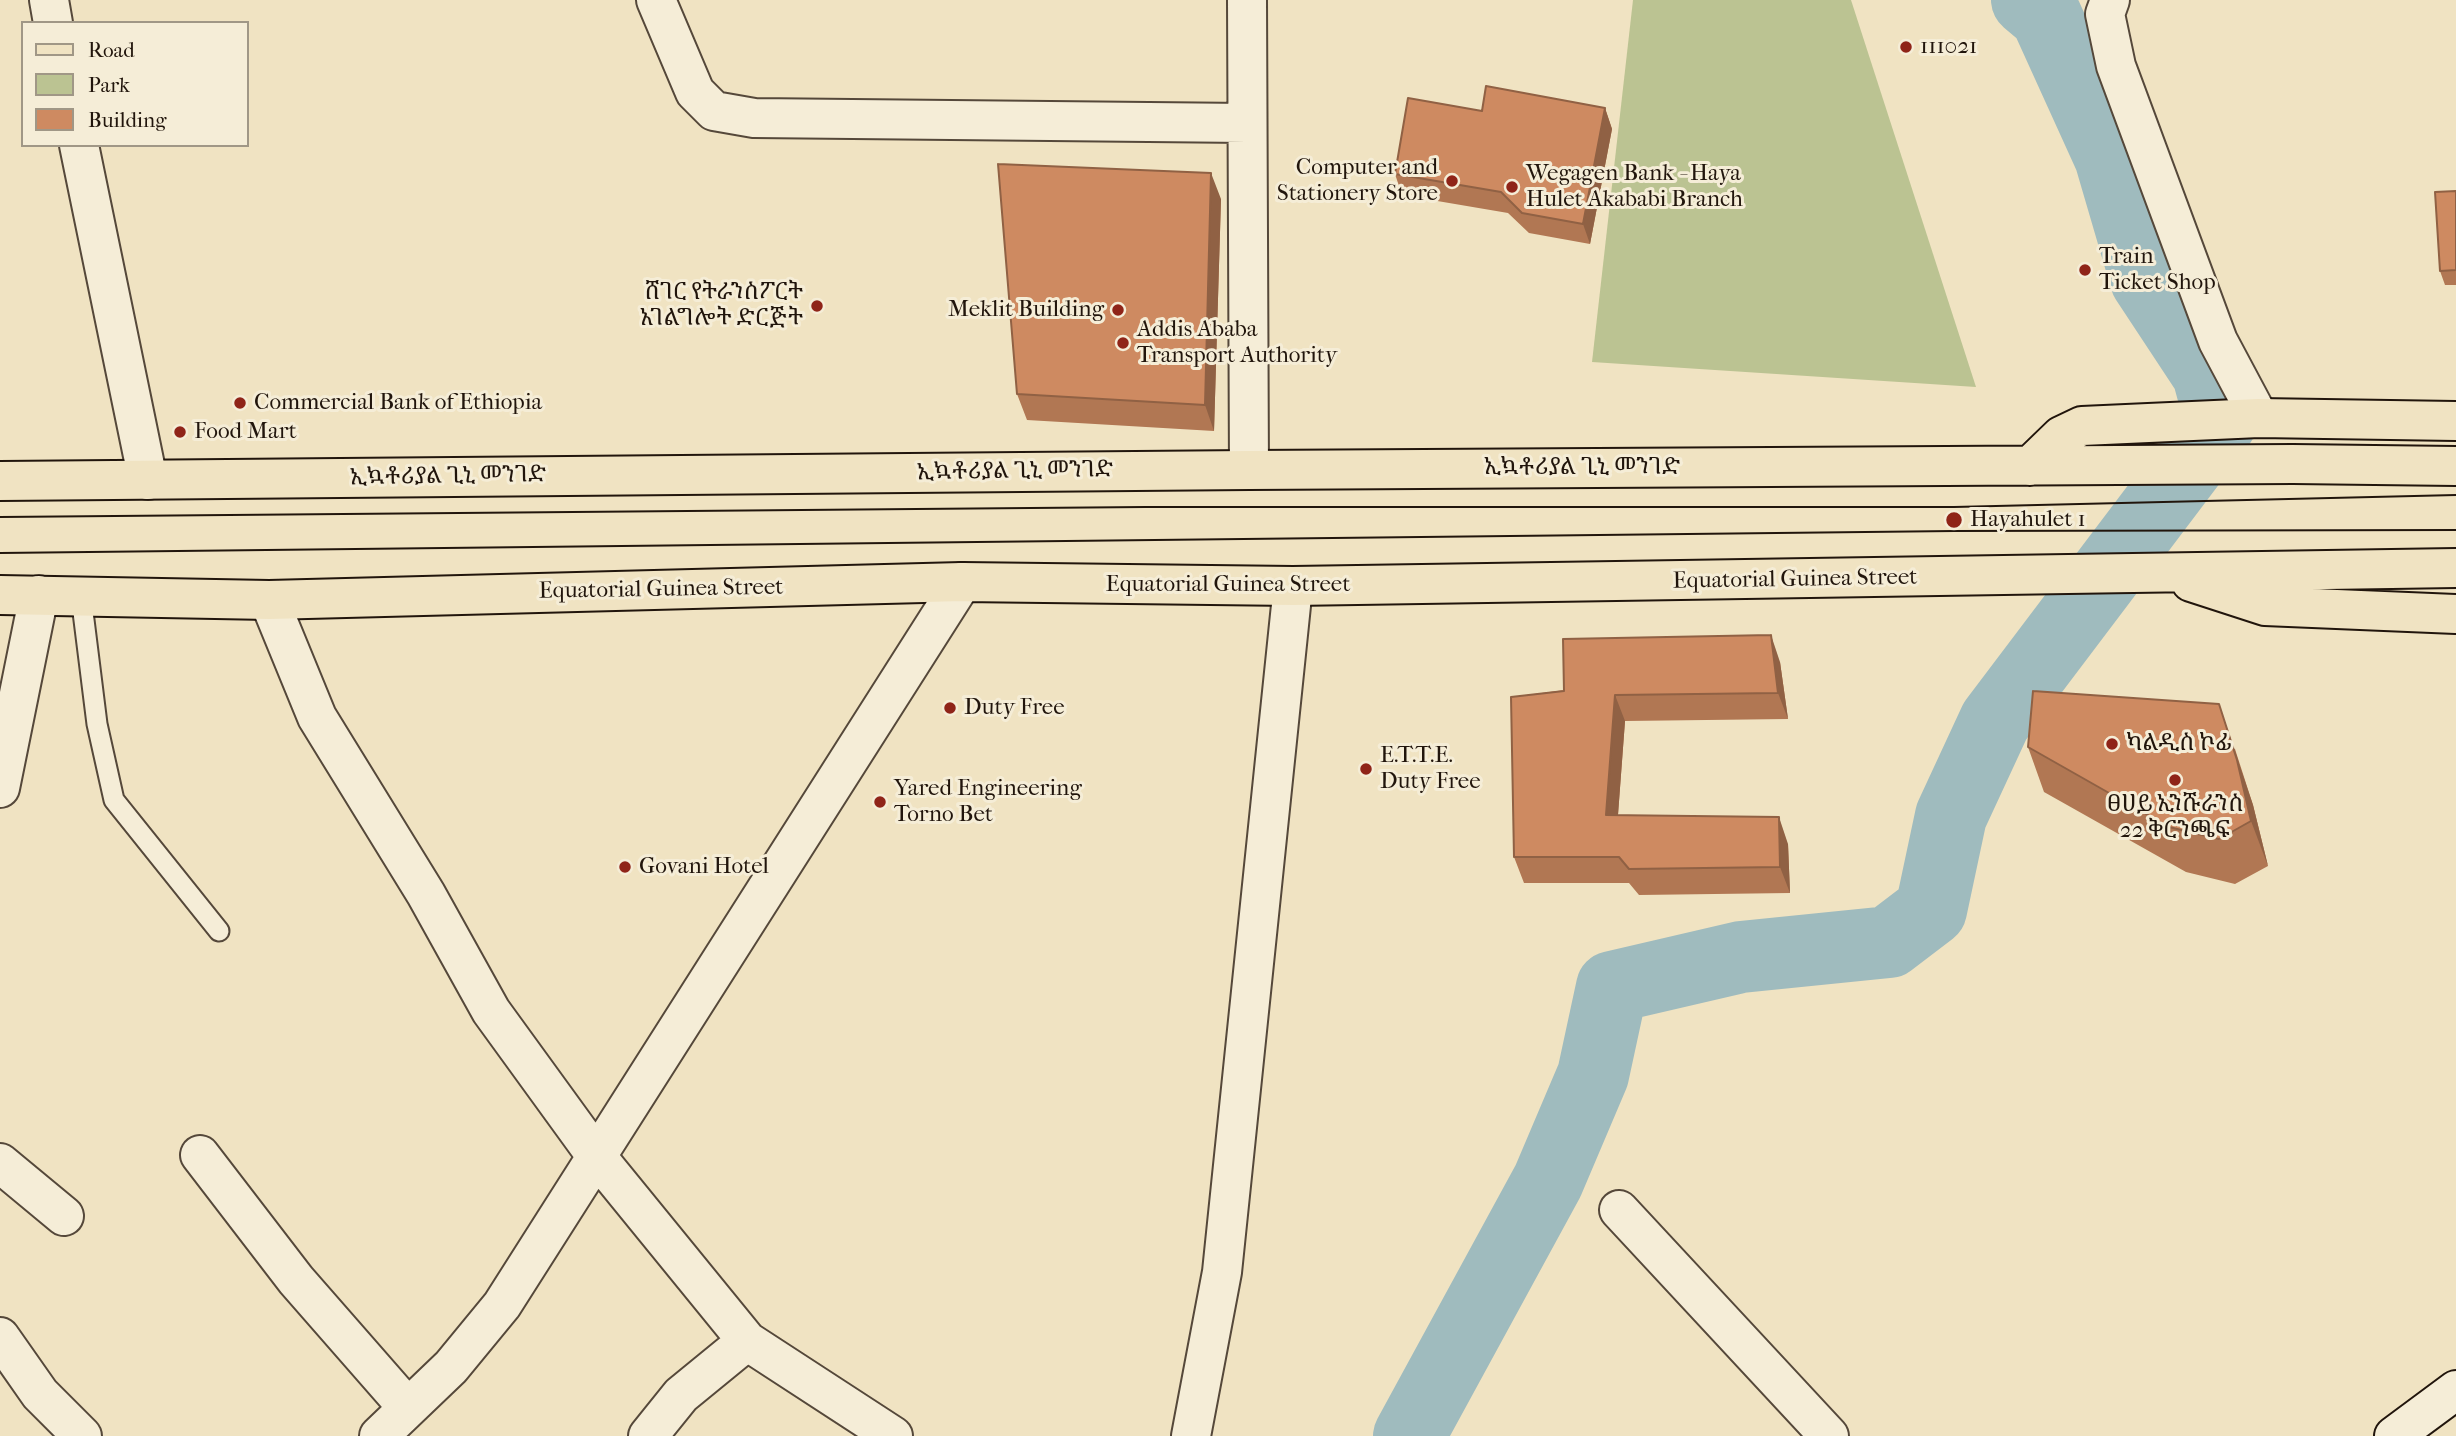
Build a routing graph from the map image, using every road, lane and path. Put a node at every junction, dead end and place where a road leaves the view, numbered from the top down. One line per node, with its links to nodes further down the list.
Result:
1 (49, 0): 5 (street)
2 (656, 0): 6 (street)
3 (1247, 0): 6 (street)
4 (2110, 0): 8 (street)
5 (53, 21)
6 (1247, 123): 12 (street)
7 (79, 147): 13 (street)
8 (2246, 419): 9 (main road); 10 (main road)
9 (2456, 421)
10 (2030, 466): 11 (main road); 12 (main road, ኢኳቶሪያል ጊኒ መንገድ)
11 (2456, 466)
12 (1249, 470): 13 (main road, ኢኳቶሪያል ጊኒ መንገድ)
13 (148, 480): 14 (main road, ኢኳቶሪያል ጊኒ መንገድ)
14 (0, 481)
15 (2456, 568): 16 (main road, Equatorial Guinea Street)
16 (2169, 574): 18 (main road, Equatorial Guinea Street); 23 (main road)
17 (962, 582): 18 (main road, Equatorial Guinea Street); 22 (main road, Equatorial Guinea Street); 27 (street)
18 (1293, 586): 40 (street)
19 (0, 595): 20 (main road, Equatorial Guinea Street)
20 (39, 595): 21 (main road, Equatorial Guinea Street); 24 (street)
21 (81, 596): 22 (main road, Equatorial Guinea Street); 25 (lane)
22 (270, 600): 27 (street)
23 (2456, 614)
24 (0, 788)
25 (219, 931)
26 (200, 1155): 34 (street)
27 (597, 1157): 32 (street); 34 (street)
28 (0, 1163): 30 (street)
29 (1619, 1210): 41 (street)
30 (64, 1216)
31 (0, 1337): 36 (street)
32 (747, 1340): 35 (street); 38 (street)
33 (2456, 1390): 42 (street)
34 (408, 1408): 37 (street)
35 (842, 1423): 39 (street)
36 (82, 1436)
37 (379, 1436)
38 (648, 1436)
39 (893, 1436)
40 (1191, 1436)
41 (1829, 1436)
42 (2393, 1436)

